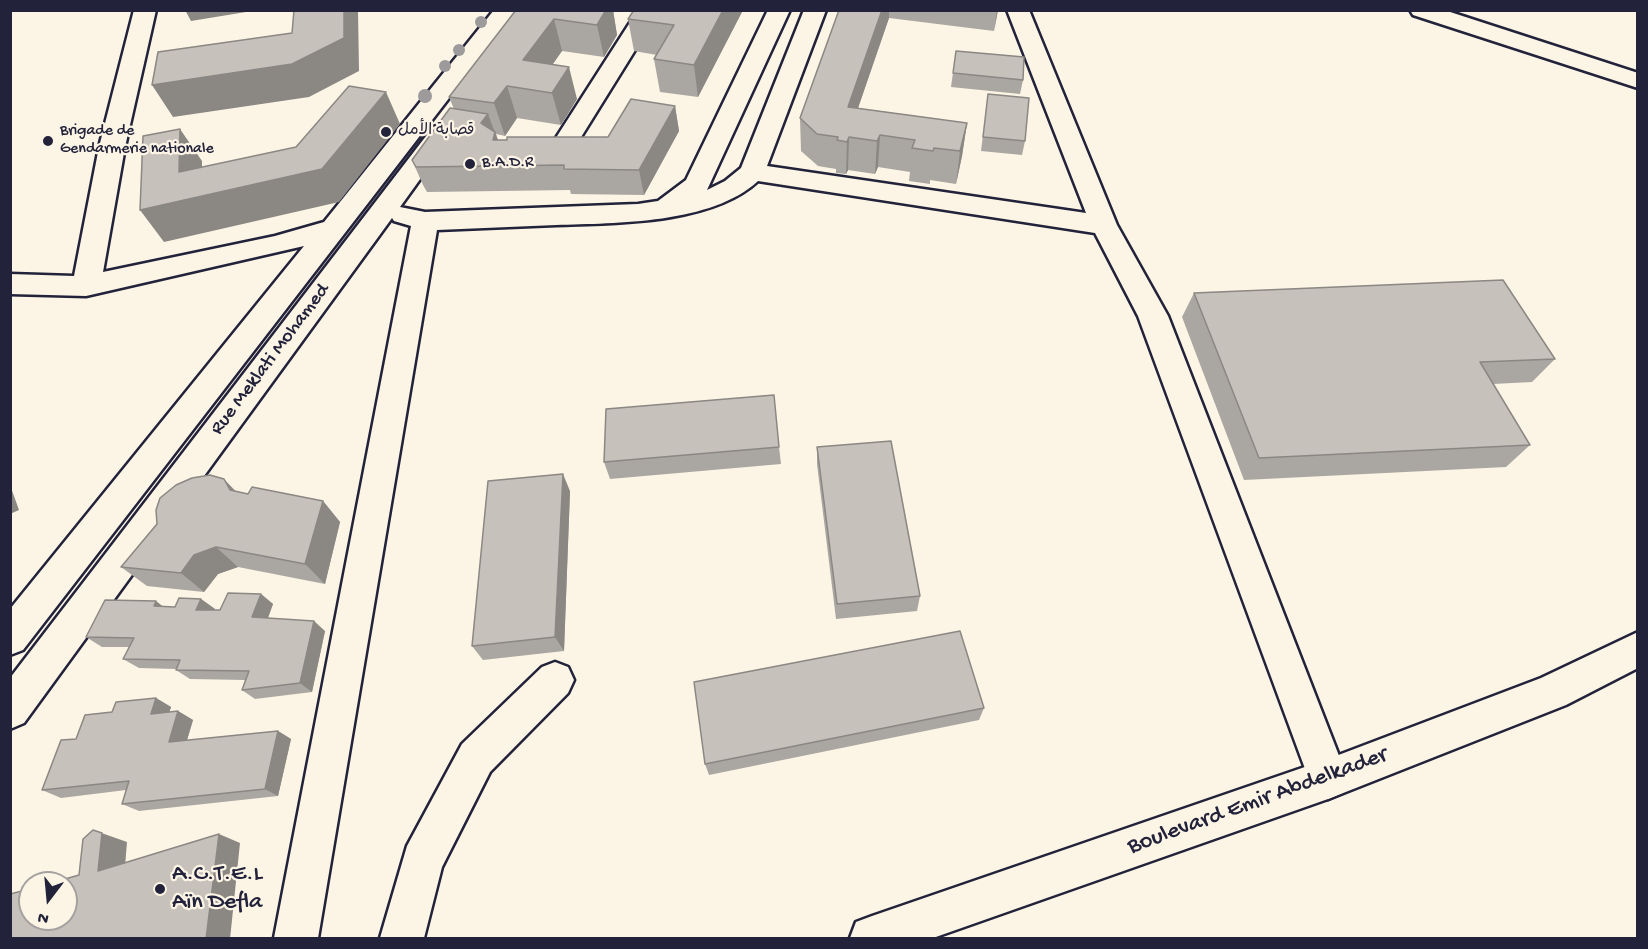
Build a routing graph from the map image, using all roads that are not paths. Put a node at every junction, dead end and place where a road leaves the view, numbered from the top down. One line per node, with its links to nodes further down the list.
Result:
1 (145, 10): 18 (street)
2 (506, 10): 16 (street, Rue Meklati Mohamed)
3 (531, 10): 13 (street, Rue Meklati Mohamed)
4 (649, 10): 10 (street)
5 (779, 10): 12 (street)
6 (815, 10): 11 (street)
7 (1018, 10): 15 (street)
8 (1439, 12): 9 (street)
9 (1638, 81)
10 (564, 144)
11 (752, 172): 12 (street); 15 (street)
12 (666, 208): 14 (street)
13 (384, 210): 14 (street); 22 (street, Rue Meklati Mohamed)
14 (425, 221): 24 (street)
15 (1104, 225): 23 (street)
16 (337, 227): 18 (street); 19 (street, Rue Meklati Mohamed)
17 (10, 284): 18 (street)
18 (86, 286)
19 (10, 638)
20 (1638, 649): 23 (street, Boulevard Emir Abdelkader)
21 (555, 680): 25 (street)
22 (10, 710)
23 (1328, 779): 26 (street, Boulevard Emir Abdelkader)
24 (296, 939)
25 (402, 939)
26 (872, 939)

